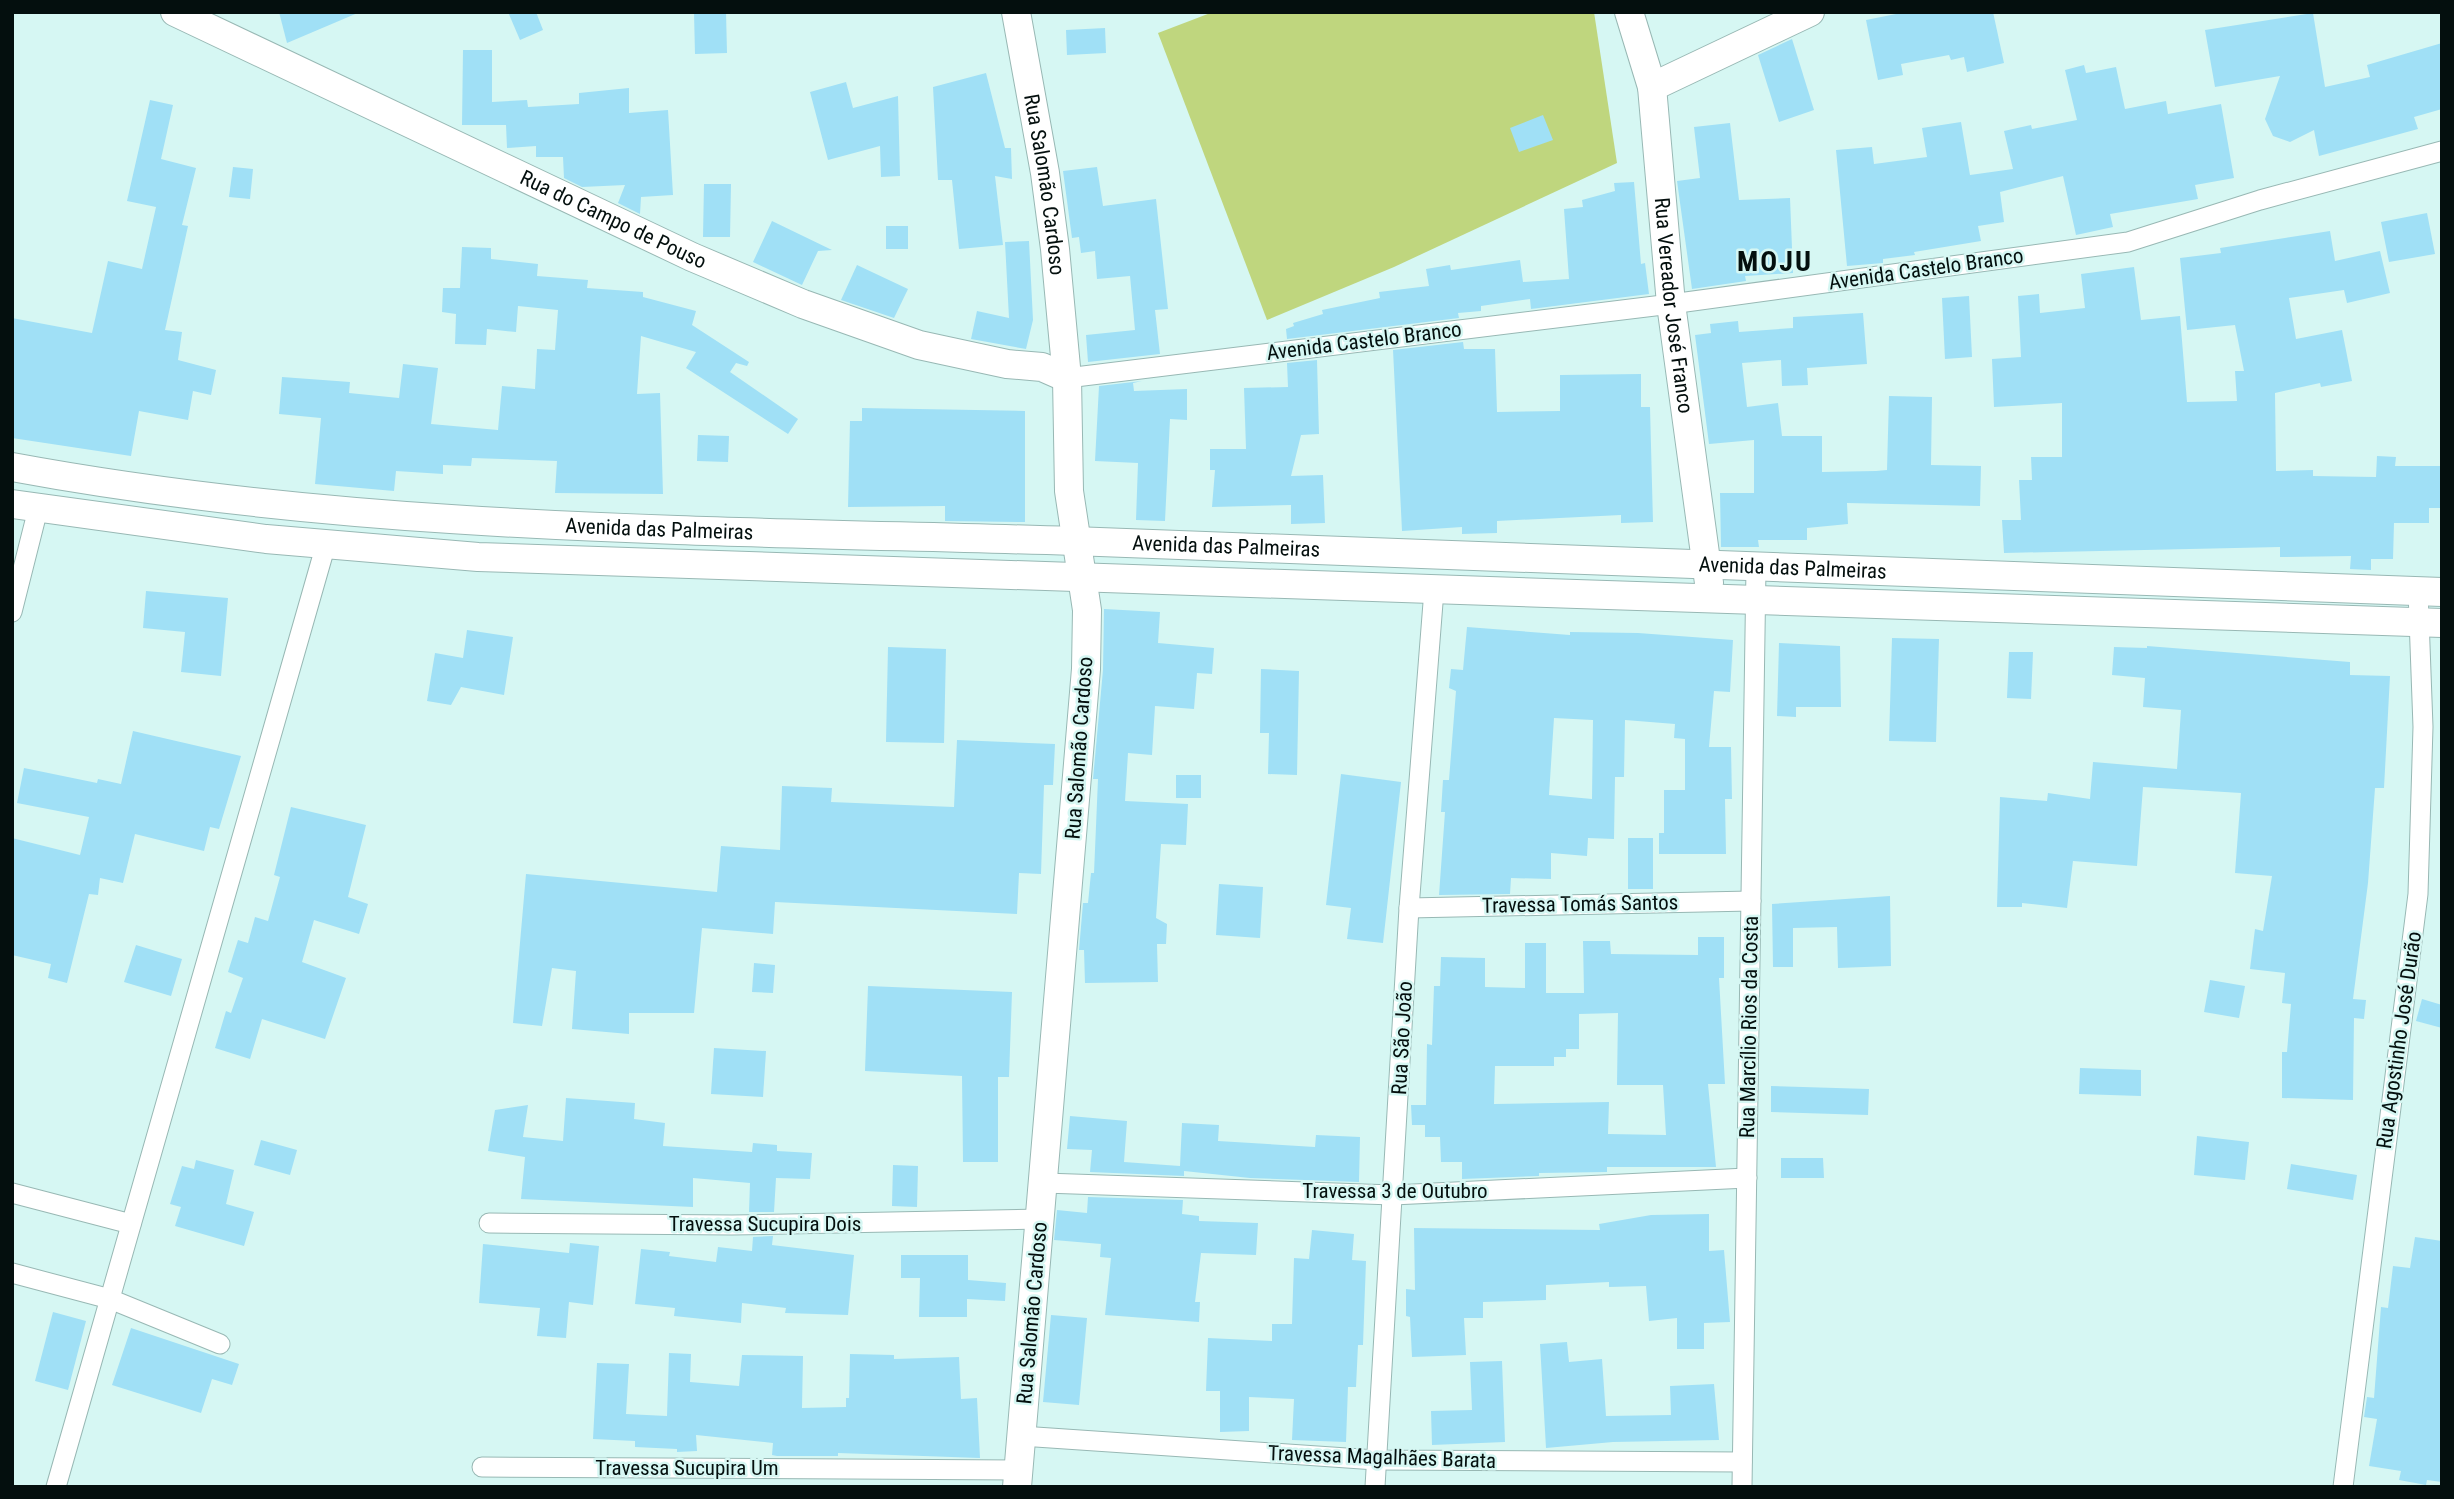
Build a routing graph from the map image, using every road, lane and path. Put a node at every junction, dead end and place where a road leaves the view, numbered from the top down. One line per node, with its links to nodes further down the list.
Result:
1 (176, 12): 8 (main road, Rua do Campo de Pouso)
2 (1016, 12): 8 (main road, Rua Salomão Cardoso)
3 (1629, 12): 5 (main road, Rua Vereador José Franco)
4 (1810, 12): 5 (main road)
5 (1652, 88): 7 (main road, Rua Vereador José Franco)
6 (2442, 151): 7 (street, Avenida Castelo Branco)
7 (1671, 304): 8 (street, Avenida Castelo Branco); 13 (main road, Rua Vereador José Franco)
8 (1067, 378): 11 (main road, Rua Salomão Cardoso)
9 (12, 467): 11 (main road, Avenida das Palmeiras)
10 (25, 506): 12 (main road, Avenida das Palmeiras); 20 (street)
11 (1079, 541): 13 (main road, Avenida das Palmeiras); 15 (main road, Rua Salomão Cardoso)
12 (326, 544): 15 (main road, Avenida das Palmeiras); 30 (street)
13 (1709, 566): 14 (main road, Avenida das Palmeiras); 18 (main road, Rua Vereador José Franco)
14 (1756, 568): 17 (main road, Avenida das Palmeiras); 19 (street, Rua Marcílio Rios da Costa)
15 (1084, 579): 16 (main road, Avenida das Palmeiras); 25 (main road, Rua Salomão Cardoso)
16 (1434, 590): 18 (main road, Avenida das Palmeiras); 23 (street, Rua São João)
17 (2430, 592): 21 (street, Rua Agostinho José Durão)
18 (1710, 600): 19 (main road, Avenida das Palmeiras)
19 (1755, 600): 21 (main road, Avenida das Palmeiras); 22 (street, Rua Marcílio Rios da Costa)
20 (12, 612)
21 (2430, 622): 42 (street, Rua Agostinho José Durão)
22 (1751, 901): 23 (street, Travessa Tomás Santos); 24 (street, Rua Marcílio Rios da Costa)
23 (1409, 908): 27 (street, Rua São João)
24 (1747, 1178): 27 (street, Travessa 3 de Outubro); 36 (street, Rua Marcílio Rios da Costa)
25 (1044, 1183): 27 (street, Travessa 3 de Outubro); 28 (main road, Rua Salomão Cardoso)
26 (12, 1193): 30 (street)
27 (1393, 1195): 35 (street, Rua São João)
28 (1041, 1219): 29 (street, Travessa Sucupira Dois); 34 (main road, Rua Salomão Cardoso)
29 (489, 1223)
30 (131, 1224): 32 (street)
31 (12, 1273): 32 (street)
32 (110, 1299): 33 (street); 39 (street)
33 (219, 1344)
34 (1021, 1436): 35 (street, Travessa Magalhães Barata); 38 (main road, Rua Salomão Cardoso)
35 (1376, 1460): 36 (street, Travessa Magalhães Barata); 40 (street, Rua São João)
36 (1742, 1462): 41 (street, Rua Marcílio Rios da Costa)
37 (482, 1467): 38 (street, Travessa Sucupira Um)
38 (1018, 1478)
39 (56, 1487)
40 (1375, 1487)
41 (1742, 1487)
42 (2343, 1487)

